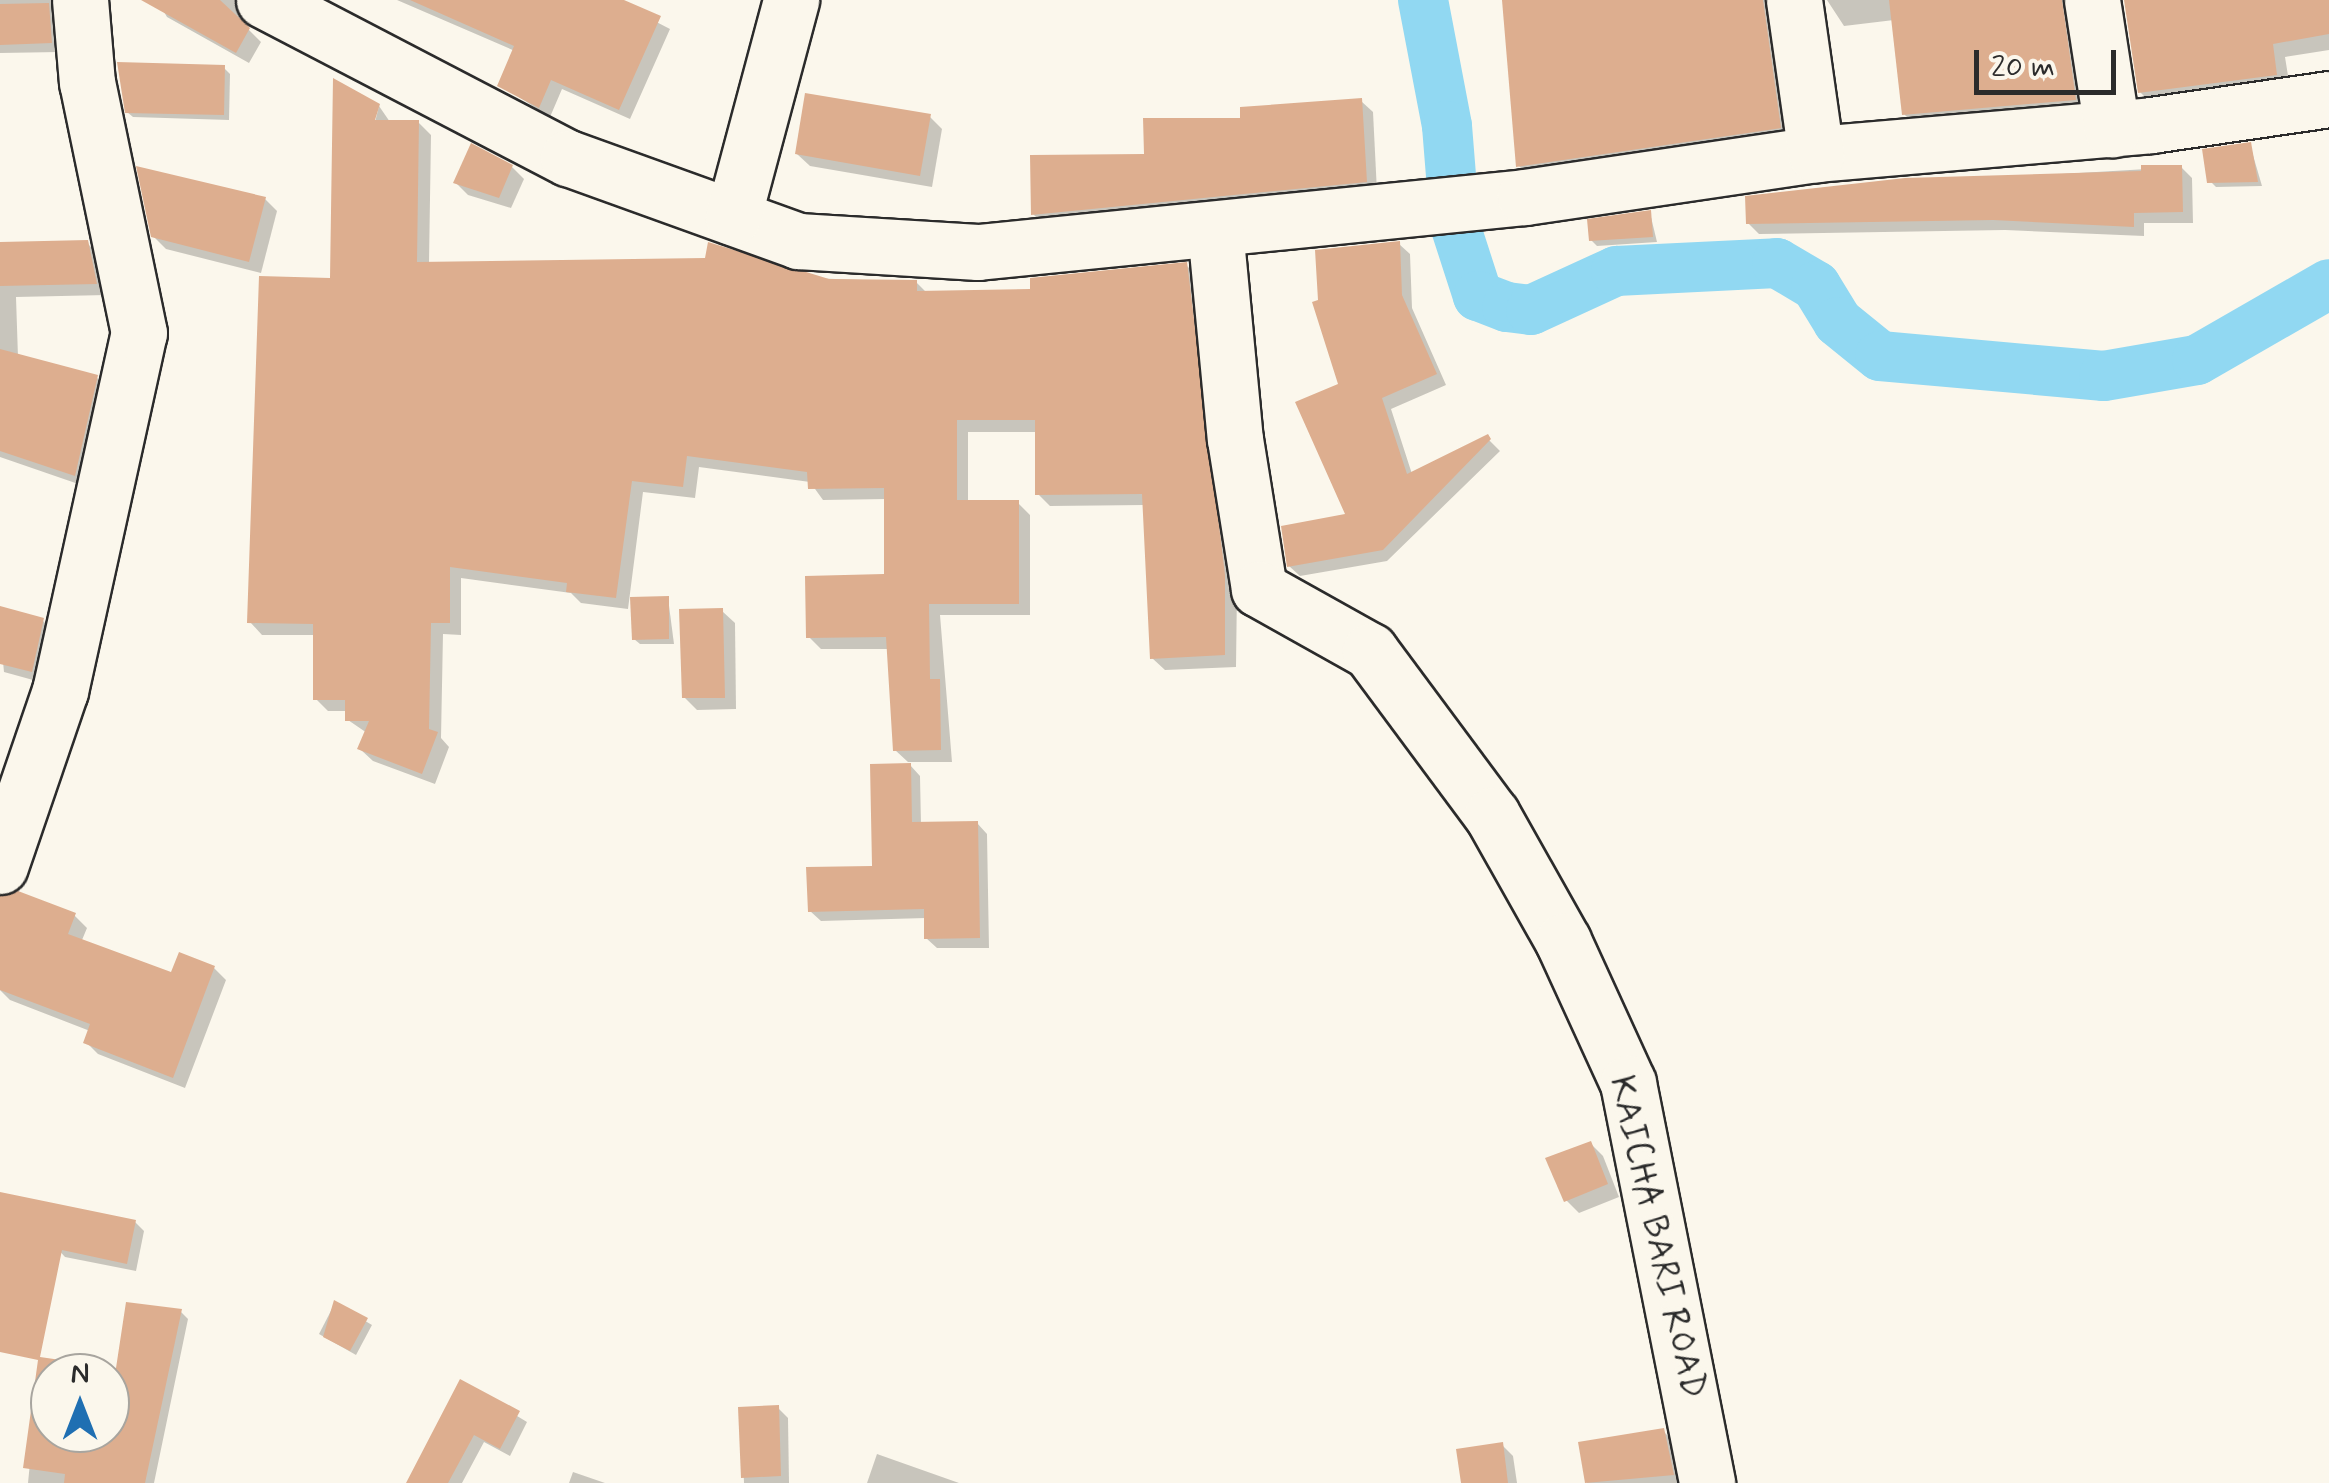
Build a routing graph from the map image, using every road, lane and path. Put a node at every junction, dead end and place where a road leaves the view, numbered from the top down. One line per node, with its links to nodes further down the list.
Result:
1 (80, 0): 11 (street)
2 (264, 0): 9 (street)
3 (791, 0): 9 (street)
4 (1794, 0): 8 (street)
5 (2092, 0): 7 (street)
6 (2329, 99): 7 (street)
7 (2112, 128): 8 (street)
8 (1816, 154): 10 (street)
9 (733, 217): 10 (street)
10 (1216, 229): 12 (street, KAICHA BARI ROAD)
11 (0, 866)
12 (1708, 1483)

